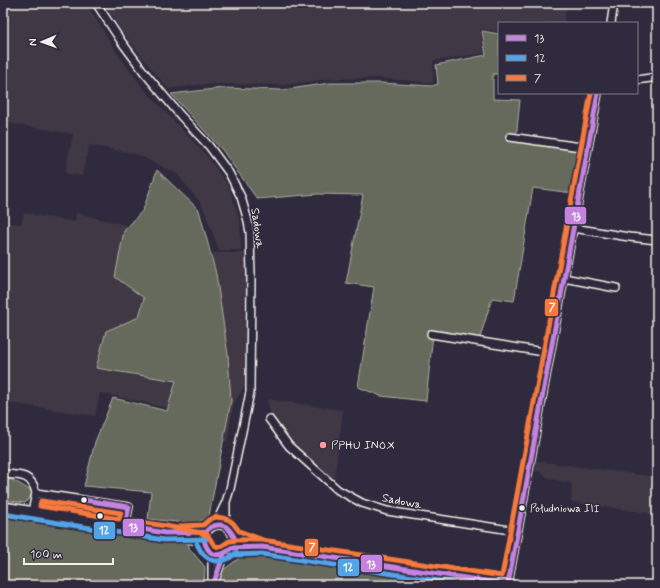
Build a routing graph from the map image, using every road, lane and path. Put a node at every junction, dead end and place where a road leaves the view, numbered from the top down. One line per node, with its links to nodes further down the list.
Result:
1 (96, 3): 18 (street, Sadowa)
2 (614, 3): 3 (street)
3 (611, 22)
4 (657, 77): 5 (street)
5 (638, 80)
6 (598, 94): 8 (street)
7 (510, 137): 8 (street)
8 (588, 148): 9 (street)
9 (573, 228): 10 (street); 11 (street)
10 (657, 240)
11 (564, 278): 12 (street); 14 (street)
12 (616, 288)
13 (431, 334): 14 (street)
14 (550, 353): 24 (street)
15 (269, 419): 24 (street, Sadowa)
16 (3, 474): 17 (street)
17 (36, 493): 20 (street); 22 (street)
18 (226, 502): 21 (street, Sadowa); 23 (street, Sadowa)
19 (3, 507): 20 (main road)
20 (32, 512): 22 (main road)
21 (215, 525): 23 (main road); 25 (main road)
22 (125, 526): 25 (main road)
23 (228, 527): 26 (main road)
24 (516, 535): 30 (street)
25 (205, 537): 29 (main road)
26 (234, 537): 27 (main road); 28 (main road)
27 (262, 547): 28 (main road); 30 (main road)
28 (227, 551): 29 (main road); 31 (street)
29 (212, 553): 31 (street)
30 (509, 583)
31 (212, 585)

